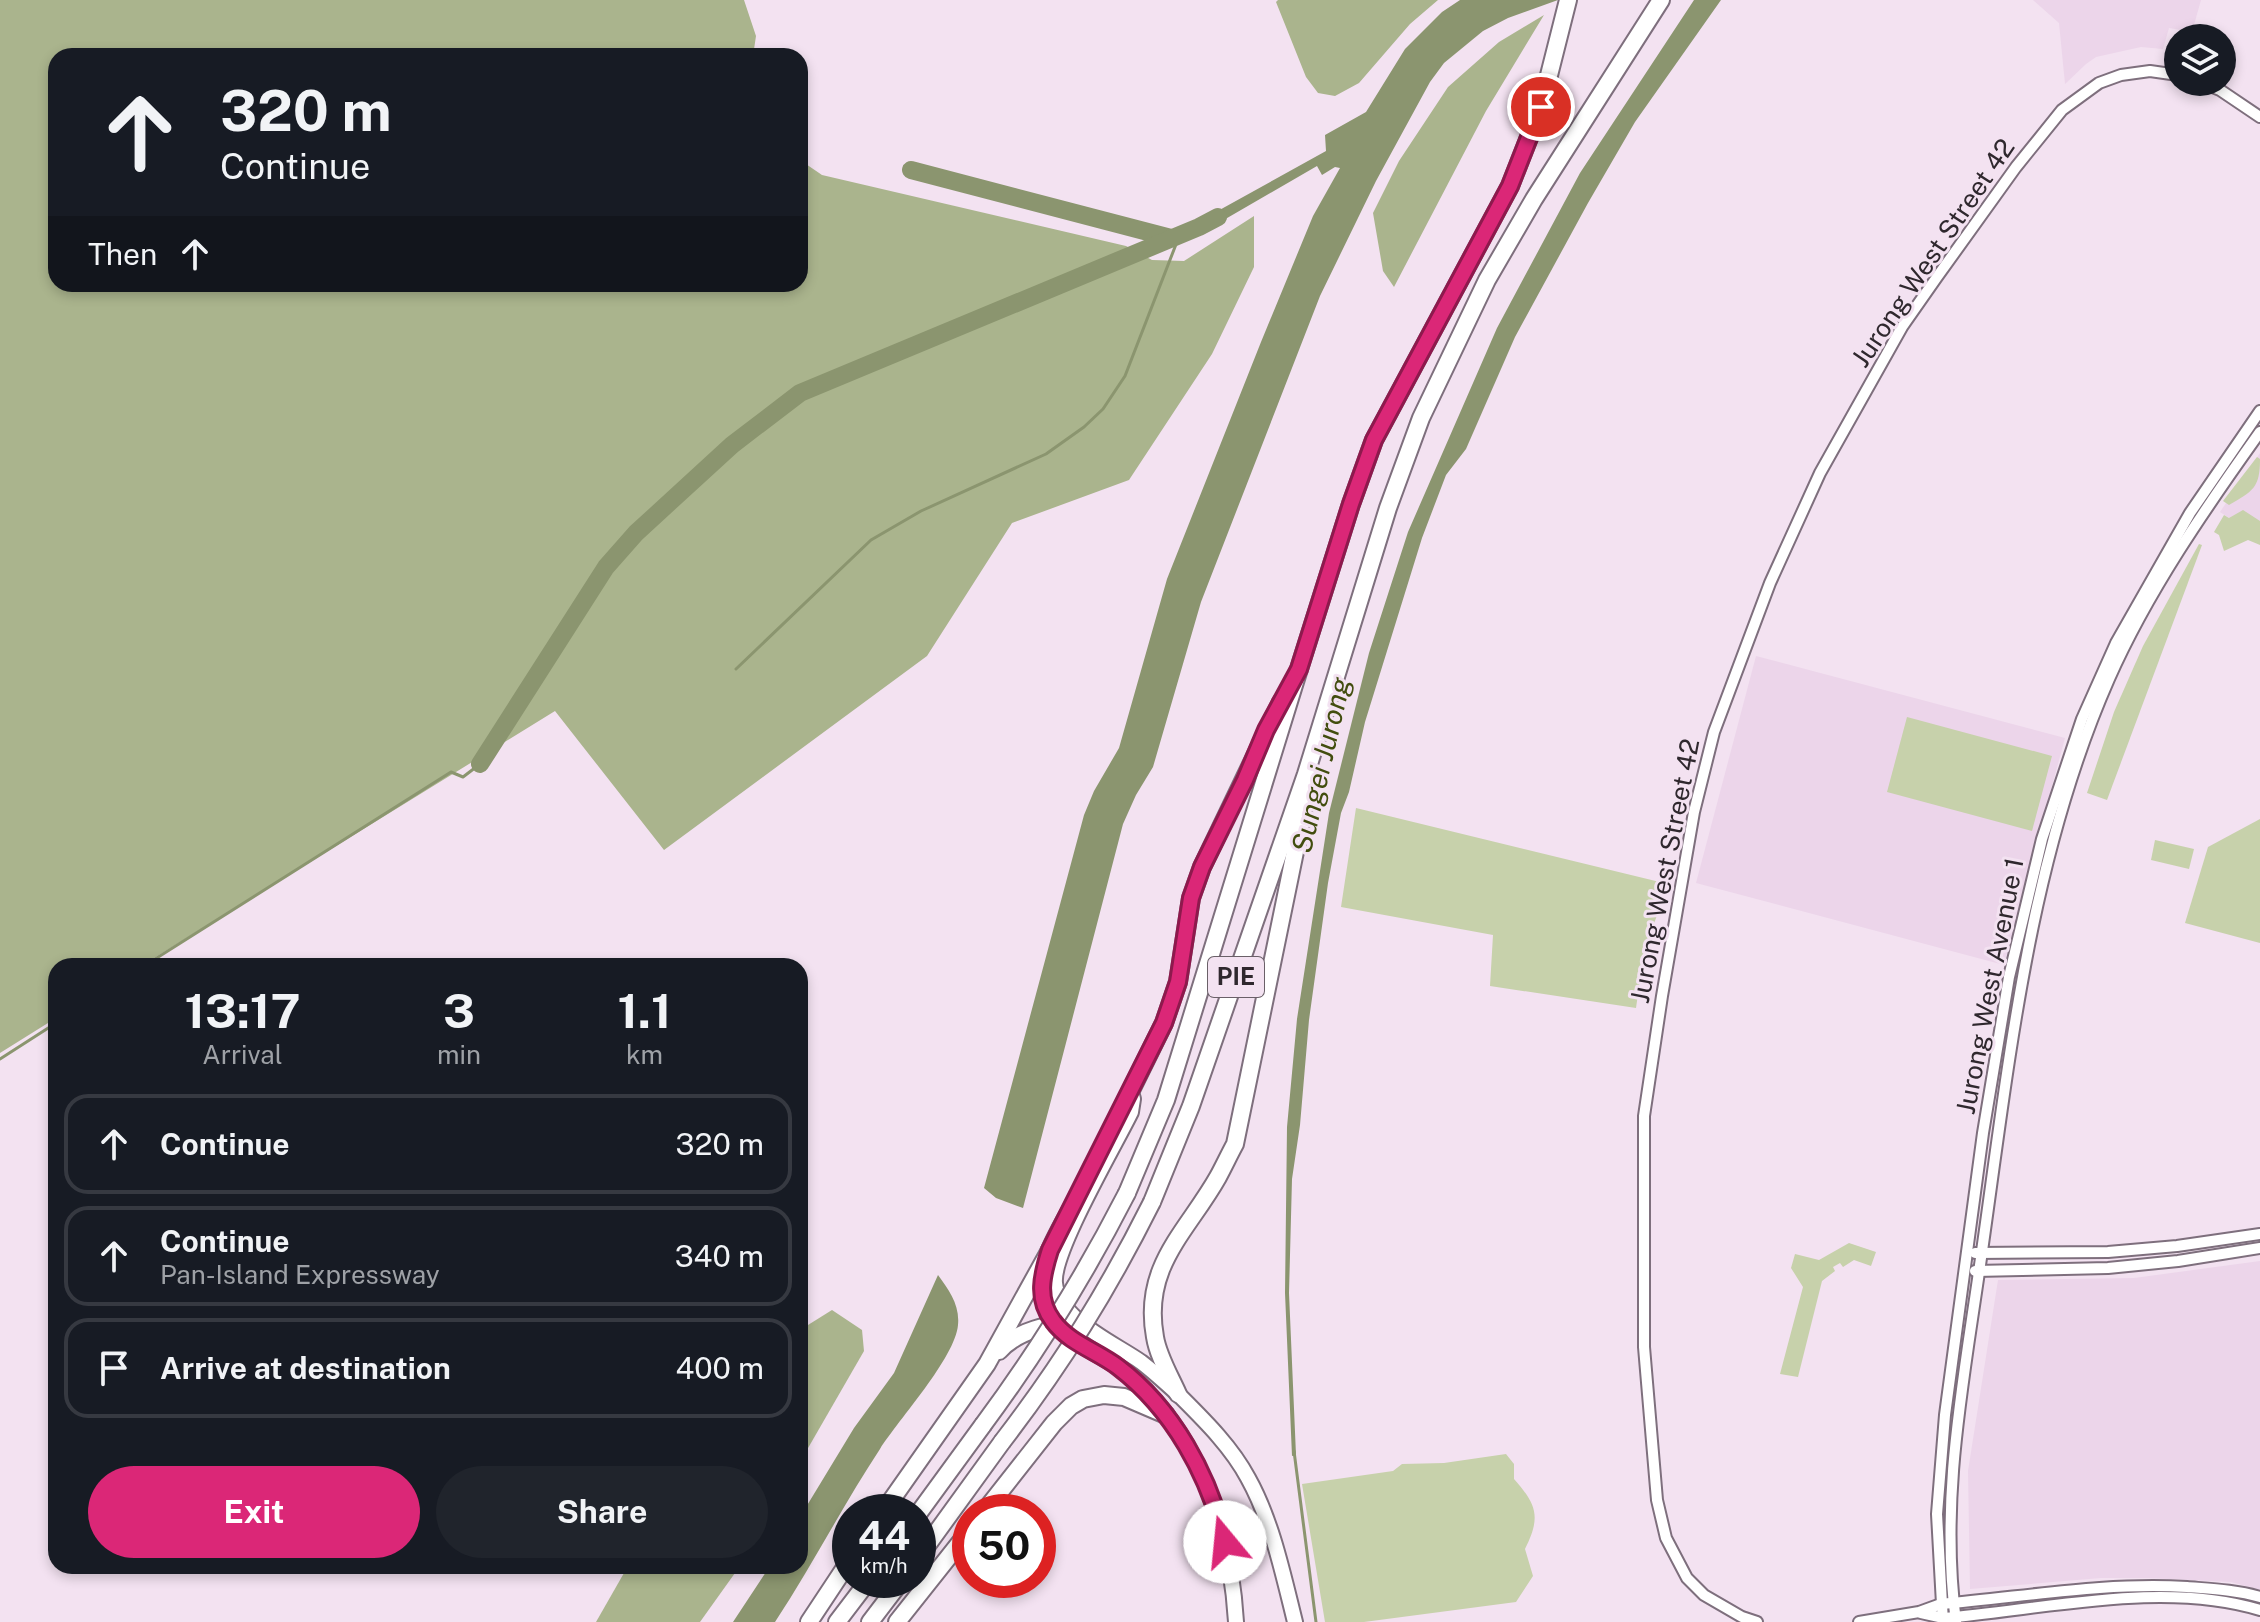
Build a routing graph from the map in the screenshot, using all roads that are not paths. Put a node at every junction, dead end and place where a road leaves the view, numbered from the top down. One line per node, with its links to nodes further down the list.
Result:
1 (1568, 0): 8 (highway, PIE)
2 (1661, 0): 9 (highway, PIE)
3 (2164, 73): 45 (street, Jurong West Street 42)
4 (2229, 96): 5 (street)
5 (2260, 117)
6 (2260, 411): 15 (street, Jurong West Avenue 1)
7 (2260, 432): 16 (street, Jurong West Avenue 1)
8 (1299, 669): 10 (highway); 25 (highway, PIE, bridge)
9 (1314, 750): 22 (highway); 27 (highway, PIE, bridge)
10 (1131, 1092): 11 (highway); 19 (main road)
11 (1106, 1141): 14 (main road)
12 (2260, 1234): 16 (street)
13 (2260, 1248): 18 (street)
14 (1050, 1250): 20 (main road); 21 (highway)
15 (1968, 1253): 16 (street); 17 (street, Jurong West Avenue 1)
16 (1981, 1254): 18 (street, Jurong West Avenue 1)
17 (1965, 1270): 18 (street); 34 (street, Jurong West Avenue 1)
18 (1979, 1271): 33 (street, Jurong West Avenue 1)
19 (1077, 1321): 20 (highway); 22 (main road)
20 (1056, 1324): 21 (highway); 23 (main road)
21 (987, 1364): 24 (highway)
22 (1178, 1394): 44 (main road)
23 (1166, 1415): 26 (highway); 43 (main road)
24 (896, 1494)
25 (933, 1494)
26 (998, 1494)
27 (936, 1533)
28 (952, 1553): 42 (highway)
29 (832, 1587): 39 (highway)
30 (2260, 1597): 33 (street)
31 (855, 1598): 40 (highway)
32 (888, 1598): 41 (highway)
33 (1954, 1603): 34 (street); 38 (street, Jurong West Avenue 1)
34 (1941, 1604): 36 (street); 37 (street, Jurong West Avenue 1)
35 (2260, 1610): 38 (street)
36 (1919, 1612): 37 (street); 46 (street)
37 (1943, 1620): 38 (street)
38 (1956, 1620)
39 (809, 1622)
40 (837, 1622)
41 (870, 1622)
42 (897, 1622)
43 (1236, 1622)
44 (1295, 1622)
45 (1757, 1622)
46 (1859, 1622)

